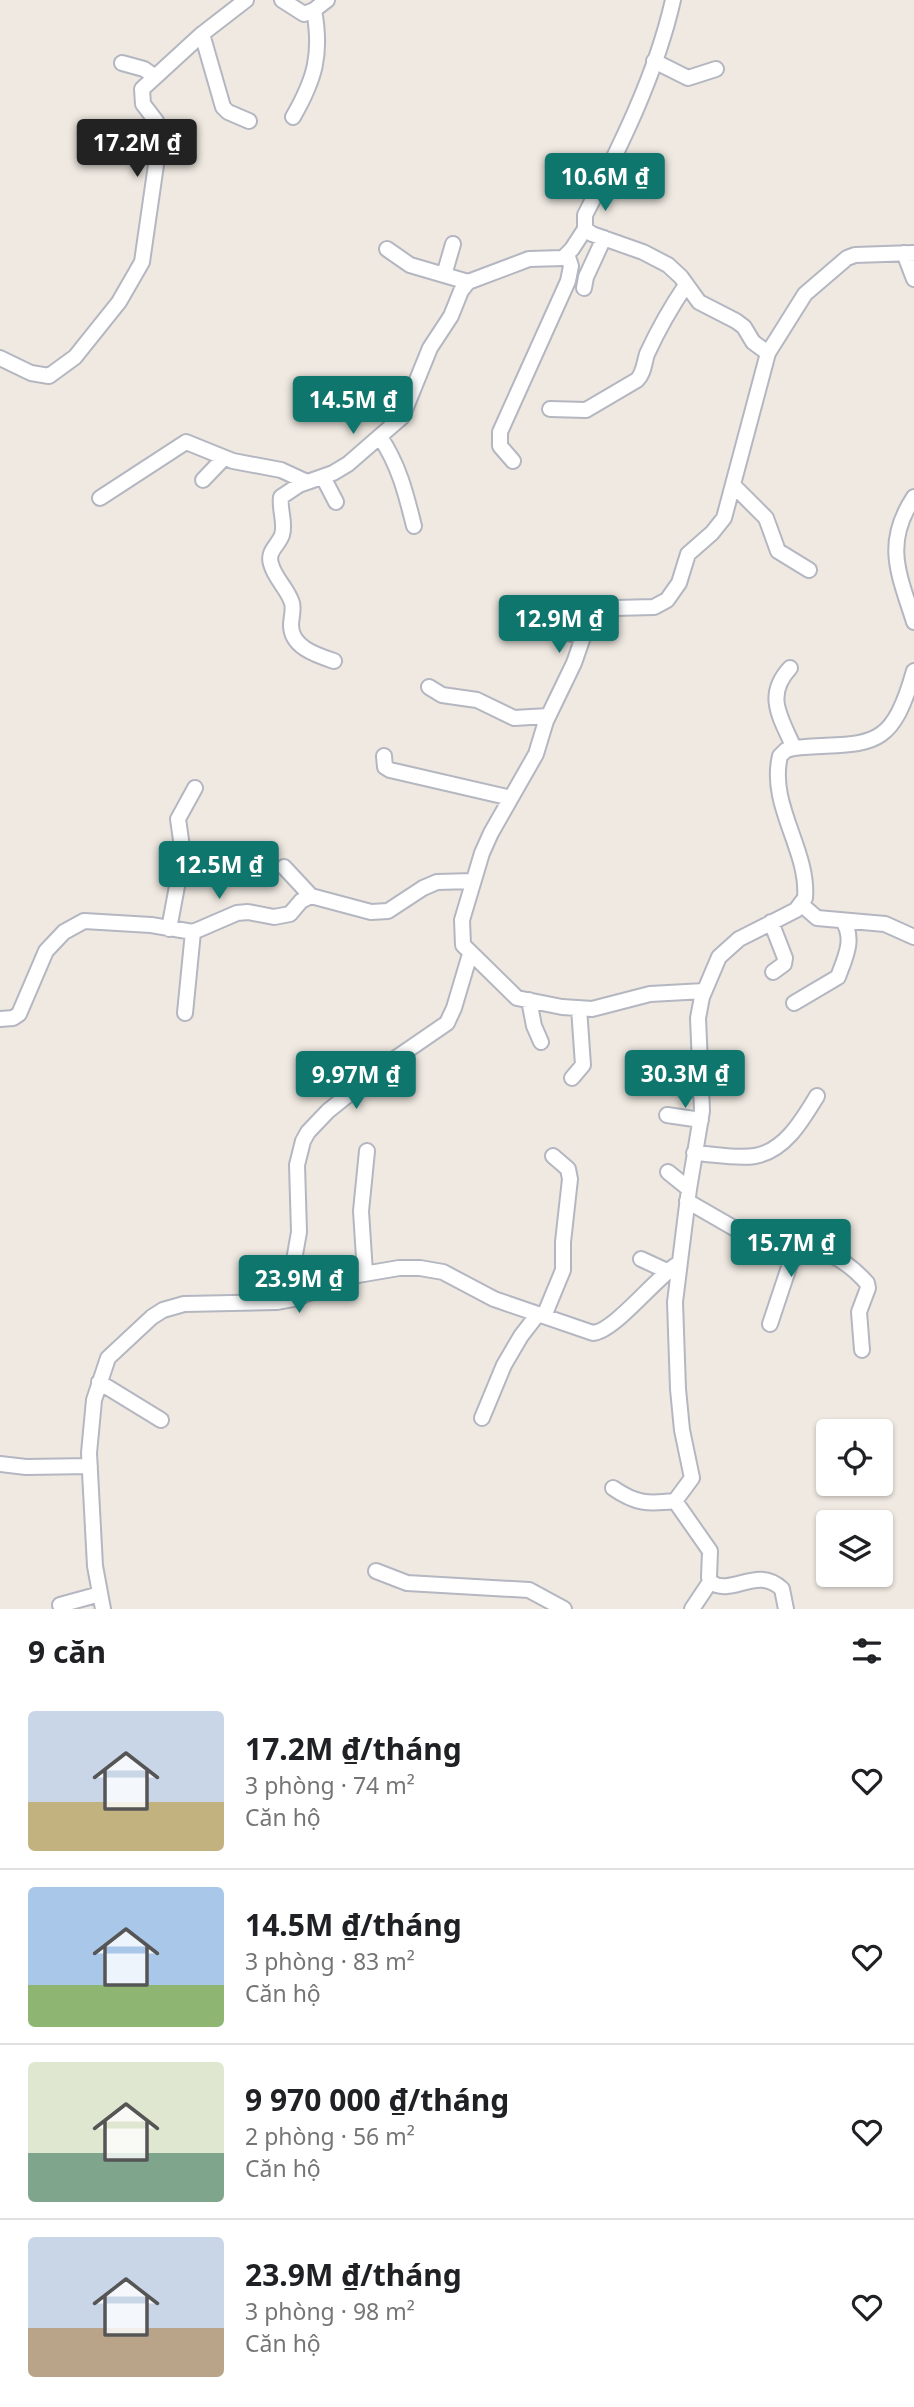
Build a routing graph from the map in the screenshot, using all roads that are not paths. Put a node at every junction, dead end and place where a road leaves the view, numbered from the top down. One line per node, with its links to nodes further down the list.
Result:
1 (246, 0): 6 (street)
2 (282, 0): 5 (street)
3 (327, 0): 5 (street)
4 (673, 0): 7 (street)
5 (314, 10): 11 (street)
6 (202, 33): 10 (street); 12 (street)
7 (654, 61): 9 (street); 13 (street)
8 (122, 63): 10 (street)
9 (716, 69)
10 (154, 76): 25 (street)
11 (293, 117)
12 (249, 121)
13 (585, 229): 14 (street); 18 (street)
14 (604, 238): 22 (street); 23 (street)
15 (453, 244): 19 (street)
16 (387, 249): 19 (street)
17 (909, 253): 20 (street); 24 (street)
18 (567, 254): 21 (street); 29 (street)
19 (444, 275): 21 (street)
20 (914, 279)
21 (468, 282): 27 (street)
22 (686, 285): 24 (street); 26 (street)
23 (584, 288)
24 (768, 353): 33 (street)
25 (0, 358)
26 (550, 409)
27 (380, 437): 30 (street); 37 (street)
28 (224, 458): 31 (street); 32 (street); 34 (street)
29 (513, 461)
30 (323, 477): 32 (street); 36 (street)
31 (203, 480)
32 (307, 482): 42 (street)
33 (733, 485): 38 (street); 41 (street)
34 (100, 498)
35 (914, 498): 39 (street)
36 (336, 502)
37 (414, 526)
38 (809, 570)
39 (914, 622)
40 (545, 626): 41 (street)
41 (583, 637): 46 (street)
42 (334, 661)
43 (790, 668): 47 (street)
44 (914, 671): 47 (street)
45 (429, 687): 46 (street)
46 (548, 716): 50 (street)
47 (794, 748): 54 (street)
48 (384, 756): 50 (street)
49 (195, 788): 57 (street)
50 (510, 798): 52 (street)
51 (284, 867): 53 (street)
52 (472, 881): 53 (street); 60 (street)
53 (311, 896): 58 (street)
54 (802, 905): 55 (street); 56 (street)
55 (843, 921): 59 (street); 64 (street)
56 (771, 922): 61 (street); 62 (street)
57 (169, 929): 58 (street); 67 (street)
58 (193, 932): 66 (street)
59 (914, 937)
60 (470, 954): 63 (street); 82 (street)
61 (773, 972)
62 (704, 991): 65 (street); 72 (street)
63 (529, 1000): 65 (street); 68 (street)
64 (794, 1003)
65 (579, 1008): 69 (street)
66 (185, 1013)
67 (0, 1019)
68 (541, 1042)
69 (572, 1078)
70 (817, 1096): 74 (street)
71 (667, 1115): 72 (street)
72 (701, 1121): 74 (street)
73 (367, 1151): 81 (street)
74 (694, 1153): 77 (street)
75 (553, 1156): 83 (street)
76 (668, 1172): 77 (street)
77 (688, 1195): 79 (street); 80 (street)
78 (640, 1259): 80 (street)
79 (791, 1261): 84 (street); 85 (street)
80 (673, 1267): 83 (street); 92 (street)
81 (365, 1273): 82 (street); 83 (street)
82 (287, 1300): 86 (street)
83 (541, 1315): 87 (street)
84 (770, 1324)
85 (862, 1350)
86 (99, 1382): 88 (street); 90 (street)
87 (482, 1418)
88 (161, 1420)
89 (0, 1464): 90 (street)
90 (90, 1466): 95 (street)
91 (613, 1488): 92 (street)
92 (675, 1501): 94 (street)
93 (376, 1571): 98 (street)
94 (710, 1582): 99 (street); 100 (street)
95 (100, 1594): 96 (street); 97 (street)
96 (61, 1605)
97 (103, 1609)
98 (564, 1609)
99 (692, 1609)
100 (786, 1609)

